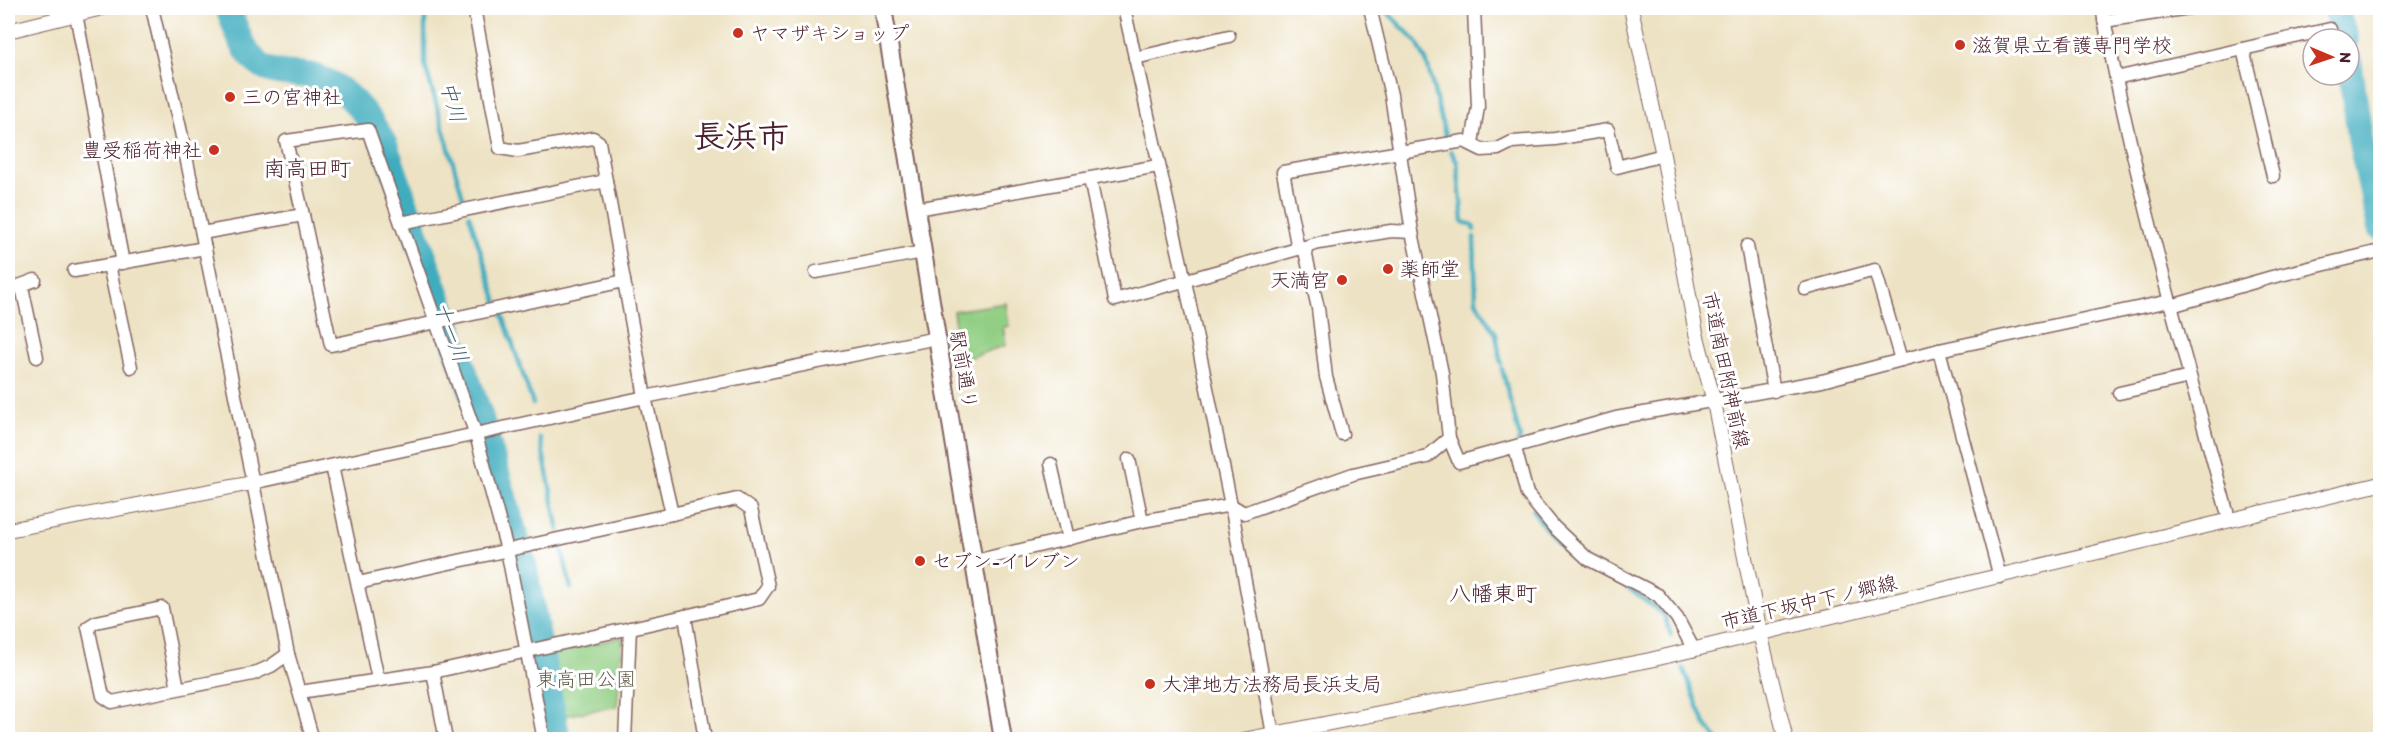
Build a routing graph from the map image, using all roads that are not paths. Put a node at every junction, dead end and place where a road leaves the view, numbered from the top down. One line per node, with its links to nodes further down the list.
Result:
1 (102, 8): 11 (street)
2 (152, 8): 30 (street)
3 (474, 8): 25 (street)
4 (883, 8): 26 (main road, 駅前通り)
5 (1124, 8): 17 (street)
6 (1370, 8): 20 (street)
7 (1474, 8): 19 (street)
8 (1631, 8): 21 (street, 市道南田附神前線)
9 (2102, 8): 12 (street)
10 (2189, 8): 12 (street)
11 (76, 14): 13 (street); 36 (street)
12 (2104, 21): 18 (street)
13 (8, 32)
14 (1229, 36): 17 (street)
15 (2301, 36): 16 (street)
16 (2243, 50): 18 (street); 23 (street)
17 (1135, 58): 22 (street)
18 (2116, 78): 46 (street)
19 (1472, 143): 20 (street); 21 (street)
20 (1399, 151): 29 (street); 33 (street)
21 (1663, 155): 57 (street, 市道南田附神前線)
22 (1158, 166): 24 (street); 42 (street)
23 (2273, 176)
24 (1090, 179): 26 (street); 42 (street)
25 (606, 181): 28 (street); 41 (street)
26 (917, 210): 35 (main road, 駅前通り)
27 (303, 215): 28 (street); 30 (street); 47 (street)
28 (409, 222): 47 (street)
29 (1412, 232): 33 (street); 60 (street)
30 (202, 233): 32 (street)
31 (1747, 246): 54 (street)
32 (205, 248): 36 (street); 65 (street)
33 (1301, 248): 42 (street); 59 (street)
34 (2380, 251): 46 (street)
35 (923, 252): 39 (street); 48 (main road, 駅前通り)
36 (123, 263): 37 (street)
37 (109, 265): 38 (street); 52 (street)
38 (74, 271)
39 (816, 272)
40 (35, 280): 43 (street)
41 (624, 281): 47 (street); 56 (street)
42 (1185, 281): 67 (street)
43 (22, 287): 45 (street); 50 (street)
44 (1805, 289): 51 (street)
45 (8, 290)
46 (2170, 304): 49 (street); 53 (street)
47 (444, 319): 58 (street)
48 (937, 338): 56 (street); 74 (main road, 駅前通り)
49 (1939, 350): 51 (street); 75 (street)
50 (37, 357)
51 (1901, 360): 54 (street)
52 (131, 367)
53 (2190, 377): 55 (street); 69 (street)
54 (1774, 391): 57 (street)
55 (2119, 393)
56 (645, 397): 58 (street); 68 (street)
57 (1714, 402): 61 (street); 79 (street, 市道南田附神前線)
58 (484, 433): 64 (street); 73 (street)
59 (1342, 434)
60 (1449, 438): 61 (street); 67 (street)
61 (1515, 448): 81 (street)
62 (1129, 459): 70 (street)
63 (1051, 464): 72 (street)
64 (332, 466): 65 (street); 76 (street)
65 (252, 483): 71 (street); 82 (street)
66 (2380, 484): 69 (street, 市道下坂中下ノ郷線)
67 (1231, 505): 70 (street); 87 (street)
68 (672, 514): 73 (street); 77 (street)
69 (2229, 519): 75 (street, 市道下坂中下ノ郷線)
70 (1142, 521): 72 (street)
71 (8, 528)
72 (1068, 539): 74 (street)
73 (515, 549): 76 (street); 80 (street)
74 (975, 561): 93 (main road, 駅前通り)
75 (2000, 577): 79 (street, 市道下坂中下ノ郷線)
76 (358, 583): 84 (street)
77 (685, 616): 78 (street); 92 (street)
78 (630, 628): 80 (street); 91 (street)
79 (1760, 633): 81 (street, 市道下坂中下ノ郷線); 95 (street, 市道南田附神前線)
80 (535, 649): 83 (street); 90 (street)
81 (1694, 650): 87 (street, 市道下坂中下ノ郷線)
82 (288, 654): 85 (street); 86 (street)
83 (433, 672): 84 (street); 89 (street)
84 (378, 679): 86 (street)
85 (178, 688): 85 (street)
86 (300, 692): 88 (street)
87 (1274, 736): 94 (street, 市道下坂中下ノ郷線)
88 (313, 740)
89 (446, 740)
90 (544, 740)
91 (625, 740)
92 (705, 740)
93 (1003, 740)
94 (1243, 740)
95 (1786, 740)

